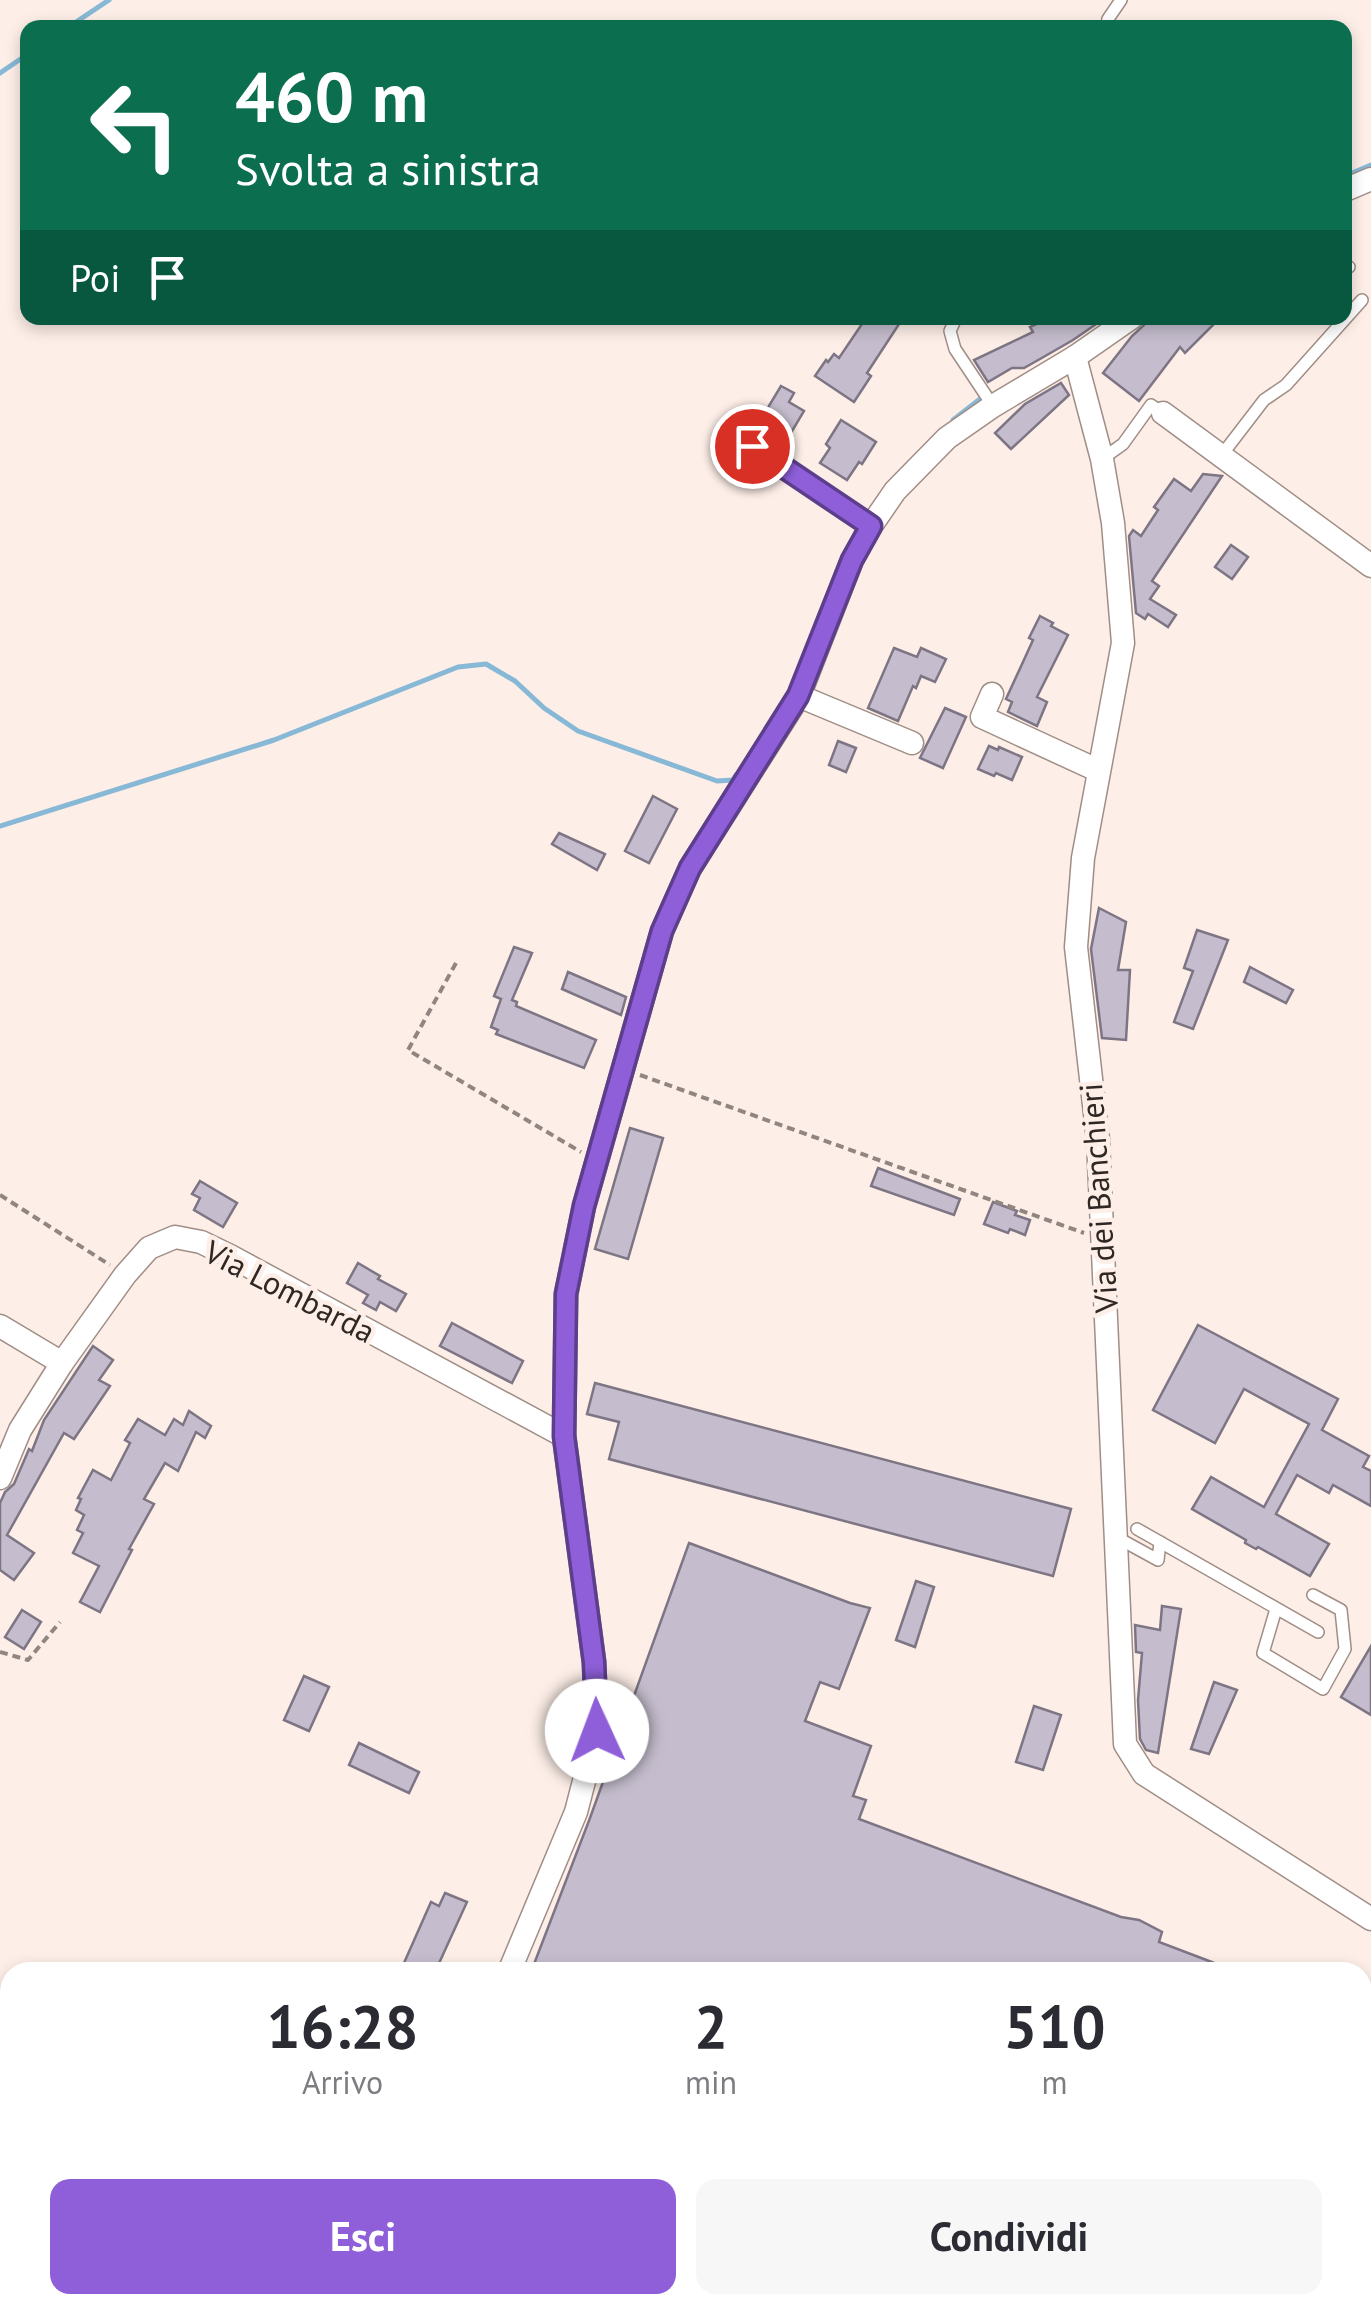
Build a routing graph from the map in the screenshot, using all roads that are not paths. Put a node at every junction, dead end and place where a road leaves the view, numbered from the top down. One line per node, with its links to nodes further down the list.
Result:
1 (1362, 300): 2 (lane)
2 (1352, 311)
3 (953, 325): 7 (lane)
4 (1121, 325): 6 (street)
5 (1340, 325): 10 (lane)
6 (1075, 357): 7 (street); 11 (street, Via dei Banchieri)
7 (993, 406): 12 (street)
8 (1163, 413): 10 (street); 11 (lane)
9 (752, 446): 12 (lane)
10 (1221, 456): 13 (street)
11 (1102, 458): 17 (street, Via dei Banchieri)
12 (866, 523): 15 (street)
13 (1371, 566)
14 (992, 694): 17 (street)
15 (798, 696): 16 (street); 20 (street)
16 (912, 743)
17 (1098, 770): 22 (street, Via dei Banchieri)
18 (0, 1326): 19 (street)
19 (62, 1363): 20 (street, Via Lombarda); 21 (street, Via Lombarda)
20 (564, 1436): 28 (street)
21 (0, 1478)
22 (1126, 1533): 23 (lane); 23 (lane); 27 (street, Via dei Banchieri)
23 (1160, 1542): 25 (lane)
24 (1313, 1594): 25 (lane)
25 (1276, 1608): 26 (lane)
26 (1318, 1632)
27 (1371, 1919)
28 (514, 1962)

